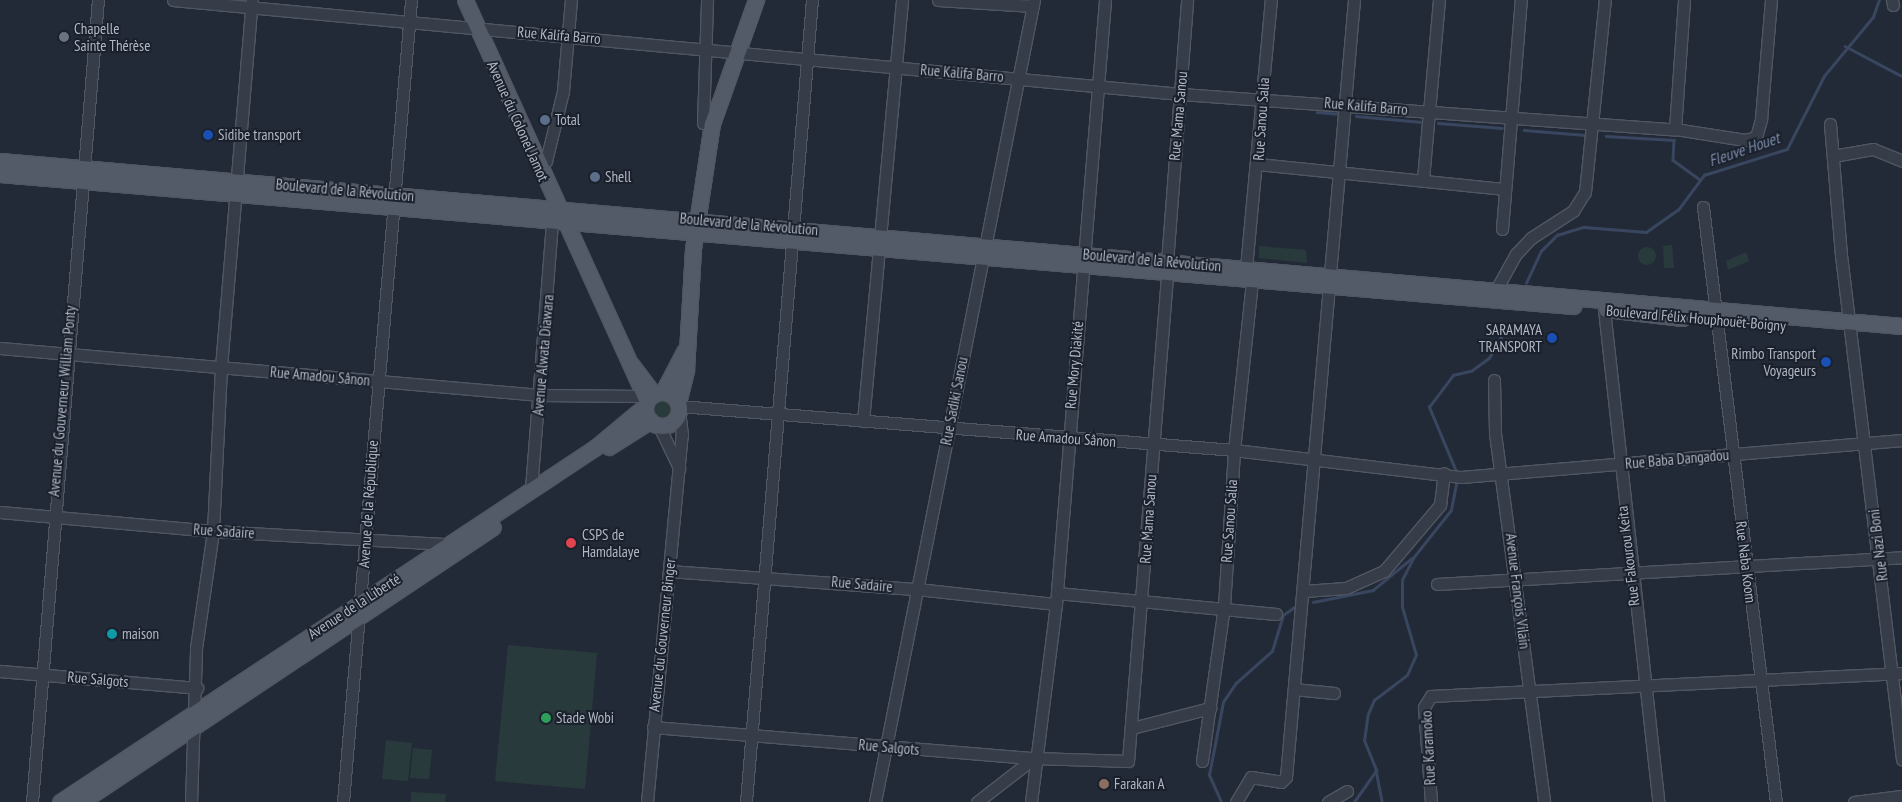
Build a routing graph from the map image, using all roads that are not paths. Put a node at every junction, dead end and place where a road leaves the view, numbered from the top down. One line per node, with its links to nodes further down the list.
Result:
1 (98, 0): 49 (street, Avenue du Gouverneur William Ponty)
2 (173, 0): 23 (street, Rue Kalifa Barro)
3 (411, 0): 24 (street, Avenue de la République)
4 (465, 0): 25 (main road, Avenue du Colonel Jamot)
5 (473, 0): 25 (main road, Avenue du Colonel Jamot)
6 (571, 0): 26 (street)
7 (707, 0): 27 (street)
8 (746, 0): 28 (main road)
9 (756, 0): 28 (main road)
10 (812, 0): 29 (street)
11 (902, 0): 30 (street)
12 (938, 0): 22 (street)
13 (1105, 0): 32 (street, Rue Mory Diakité)
14 (1187, 0): 33 (street, Rue Mama Sanou)
15 (1272, 0): 34 (street, Rue Sanou Salia)
16 (1354, 0): 35 (street)
17 (1439, 0): 36 (street)
18 (1521, 0): 37 (street)
19 (1604, 0): 39 (street)
20 (1684, 0): 41 (street)
21 (1770, 0): 41 (street, Rue Kalifa Barro)
22 (1033, 3): 31 (street, Rue Sadiki Sanou)
23 (252, 4): 24 (street, Rue Kalifa Barro); 51 (street)
24 (409, 20): 25 (street, Rue Kalifa Barro); 53 (street, Avenue de la République)
25 (482, 29): 26 (street, Rue Kalifa Barro); 46 (main road, Avenue du Colonel Jamot)
26 (566, 34): 27 (street, Rue Kalifa Barro); 46 (street)
27 (704, 50): 28 (street, Rue Kalifa Barro); 38 (street)
28 (730, 53): 29 (street, Rue Kalifa Barro); 38 (main road); 57 (main road)
29 (807, 60): 30 (street, Rue Kalifa Barro); 58 (street)
30 (897, 67): 31 (street, Rue Kalifa Barro); 59 (street)
31 (1019, 78): 32 (street, Rue Kalifa Barro); 60 (street, Rue Sadiki Sanou)
32 (1099, 86): 33 (street, Rue Kalifa Barro); 61 (street, Rue Mory Diakité)
33 (1181, 94): 34 (street, Rue Kalifa Barro); 62 (street, Rue Mama Sanou)
34 (1262, 100): 35 (street, Rue Kalifa Barro); 45 (street, Rue Sanou Salia)
35 (1344, 104): 36 (street, Rue Kalifa Barro); 47 (street)
36 (1429, 112): 37 (street, Rue Kalifa Barro); 50 (street)
37 (1511, 119): 39 (street, Rue Kalifa Barro); 52 (street)
38 (703, 123): 57 (main road)
39 (1592, 124): 41 (street, Rue Kalifa Barro); 65 (street)
40 (1830, 124): 42 (street, Rue Nazi Boni)
41 (1675, 129)
42 (1833, 156): 44 (street); 69 (street, Rue Nazi Boni)
43 (0, 161): 49 (main road, Boulevard de la Révolution)
44 (1902, 161)
45 (1258, 164): 47 (street); 63 (street, Rue Sanou Salia)
46 (542, 165): 55 (main road, Avenue du Colonel Jamot)
47 (1337, 170): 50 (street); 64 (street)
48 (0, 174): 49 (main road, Boulevard de la Révolution)
49 (82, 175): 51 (main road, Boulevard de la Révolution); 73 (street, Avenue du Gouverneur William Ponty)
50 (1423, 179): 52 (street)
51 (238, 187): 53 (main road, Boulevard de la Révolution); 74 (street)
52 (1505, 189): 56 (street)
53 (394, 200): 55 (main road, Boulevard de la Révolution); 76 (street, Avenue de la République)
54 (1703, 207): 67 (street, Rue Naba Koom)
55 (563, 216): 57 (main road, Boulevard de la Révolution); 77 (street, Avenue Alwata Diawara); 78 (main road, Avenue du Colonel Jamot)
56 (1502, 229)
57 (693, 231): 58 (main road, Boulevard de la Révolution); 71 (main road, Avenue du Gouverneur Binger)
58 (795, 235): 59 (main road, Boulevard de la Révolution); 80 (street)
59 (882, 242): 60 (main road, Boulevard de la Révolution); 81 (street)
60 (984, 252): 61 (main road, Boulevard de la Révolution); 83 (street, Rue Sadiki Sanou)
61 (1084, 261): 62 (main road, Boulevard de la Révolution); 84 (street, Rue Mory Diakité)
62 (1167, 267): 63 (main road, Boulevard de la Révolution); 87 (street, Rue Mama Sanou)
63 (1249, 274): 64 (main road, Boulevard de la Révolution); 88 (street, Rue Sanou Salia)
64 (1329, 282): 65 (main road, Boulevard de la Révolution); 90 (street)
65 (1494, 294): 66 (main road, Boulevard Félix Houphouët-Boigny); 67 (main road, Boulevard Félix Houphouët-Boigny)
66 (1604, 309): 67 (main road, Boulevard Félix Houphouët-Boigny); 91 (street, Rue Fakourou Keita)
67 (1715, 316): 69 (main road, Boulevard Félix Houphouët-Boigny); 89 (street, Rue Naba Koom)
68 (1902, 326): 69 (main road, Boulevard Félix Houphouët-Boigny)
69 (1850, 327): 70 (main road, Boulevard Félix Houphouët-Boigny); 86 (street, Rue Nazi Boni)
70 (1902, 336)
71 (688, 347): 78 (main road, Avenue du Gouverneur Binger); 79 (main road, Avenue du Gouverneur Binger)
72 (0, 348): 73 (street, Rue Amadou Sânon)
73 (66, 354): 74 (street, Rue Amadou Sânon); 97 (street, Avenue du Gouverneur William Ponty)
74 (221, 367): 76 (street, Rue Amadou Sânon); 98 (street)
75 (1494, 380): 94 (street, Avenue François Vilain)
76 (377, 382): 77 (street, Rue Amadou Sânon); 99 (street, Avenue de la République)
77 (540, 395): 78 (street, Rue Amadou Sânon); 95 (street, Avenue Alwata Diawara)
78 (650, 398): 79 (main road); 82 (main road); 95 (main road, Avenue de la Liberté)
79 (678, 407): 80 (street, Rue Amadou Sânon); 82 (main road, Avenue de la Liberté); 92 (street, Avenue du Gouverneur Binger)
80 (779, 416): 81 (street, Rue Amadou Sânon); 106 (street)
81 (863, 421): 83 (street, Rue Amadou Sânon)
82 (655, 424): 92 (street); 114 (main road, Avenue de la Liberté)
83 (948, 429): 84 (street, Rue Amadou Sânon); 109 (street, Rue Sadiki Sanou)
84 (1068, 439): 87 (street, Rue Amadou Sânon); 111 (street, Rue Mory Diakité)
85 (1902, 440): 86 (street, Rue Baba Dangadou)
86 (1866, 443): 89 (street, Rue Baba Dangadou); 102 (street, Rue Nazi Boni)
87 (1153, 444): 88 (street, Rue Amadou Sânon); 112 (street, Rue Mama Sanou)
88 (1234, 450): 90 (street, Rue Amadou Sânon); 113 (street, Rue Sanou Salia)
89 (1732, 455): 91 (street, Rue Baba Dangadou); 103 (street, Rue Naba Koom)
90 (1313, 458): 93 (street, Rue Amadou Sânon); 110 (street)
91 (1618, 464): 94 (street, Rue Baba Dangadou); 105 (street, Rue Fakourou Keita)
92 (679, 468): 104 (street, Avenue du Gouverneur Binger)
93 (1453, 474): 94 (street, Rue Baba Dangadou); 110 (street)
94 (1502, 474): 107 (street, Avenue François Vilain)
95 (532, 489): 100 (main road, Avenue de la Liberté)
96 (0, 512): 97 (street, Rue Sadaire)
97 (52, 517): 98 (street, Rue Sadaire); 118 (street, Avenue du Gouverneur William Ponty)
98 (213, 531): 99 (street, Rue Sadaire); 121 (street)
99 (367, 539): 100 (street, Rue Sadaire); 114 (street, Avenue de la République)
100 (448, 544): 114 (main road, Avenue de la Liberté)
101 (1902, 557): 102 (street)
102 (1879, 558): 103 (street); 117 (street, Rue Nazi Boni)
103 (1746, 564): 105 (street); 119 (street, Rue Naba Koom)
104 (668, 571): 106 (street, Rue Sadaire); 127 (street, Avenue du Gouverneur Binger)
105 (1630, 573): 107 (street); 120 (street, Rue Fakourou Keita)
106 (765, 576): 109 (street, Rue Sadaire); 129 (street)
107 (1517, 580): 108 (street); 123 (street, Avenue François Vilain)
108 (1437, 584)
109 (917, 589): 111 (street, Rue Sadaire); 130 (street, Rue Sadiki Sanou)
110 (1304, 591): 122 (street)
111 (1056, 599): 112 (street, Rue Sadaire); 131 (street, Rue Mory Diakité)
112 (1143, 599): 113 (street, Rue Sadaire); 128 (street, Rue Mama Sanou)
113 (1224, 606): 115 (street, Rue Sadaire); 125 (street, Rue Sanou Salia)
114 (360, 609): 126 (main road, Avenue de la Liberté); 141 (street, Avenue de la République)
115 (1276, 614)
116 (0, 671): 118 (street, Rue Salgots)
117 (1898, 673): 119 (street); 132 (street, Rue Nazi Boni)
118 (39, 674): 121 (street, Rue Salgots); 137 (street, Avenue du Gouverneur William Ponty)
119 (1761, 678): 120 (street); 152 (street, Rue Naba Koom)
120 (1643, 684): 123 (street); 151 (street, Rue Fakourou Keita)
121 (196, 688): 126 (street)
122 (1294, 689): 124 (street); 147 (street)
123 (1530, 691): 149 (street, Rue Karamoko); 150 (street, Avenue François Vilain)
124 (1334, 693)
125 (1210, 708): 128 (street); 133 (street, Rue Sanou Salia)
126 (194, 720): 138 (main road, Avenue de la Liberté); 139 (main road, Avenue de la Liberté); 140 (street)
127 (653, 727): 129 (street, Rue Salgots); 142 (street, Avenue du Gouverneur Binger)
128 (1132, 728): 134 (street, Rue Mama Sanou)
129 (753, 736): 130 (street, Rue Salgots); 143 (street)
130 (886, 747): 131 (street, Rue Salgots); 144 (street, Rue Sadiki Sanou)
131 (1034, 758): 134 (street, Rue Salgots); 145 (street); 146 (street, Rue Mory Diakité)
132 (1902, 759)
133 (1202, 761)
134 (1125, 763)
135 (1347, 791): 148 (street)
136 (1902, 796): 153 (street)
137 (32, 802)
138 (60, 802)
139 (81, 802)
140 (191, 802)
141 (343, 802)
142 (647, 802)
143 (746, 802)
144 (875, 802)
145 (977, 802)
146 (1031, 802)
147 (1236, 802)
148 (1328, 802)
149 (1431, 802)
150 (1544, 802)
151 (1658, 802)
152 (1776, 802)
153 (1854, 802)

